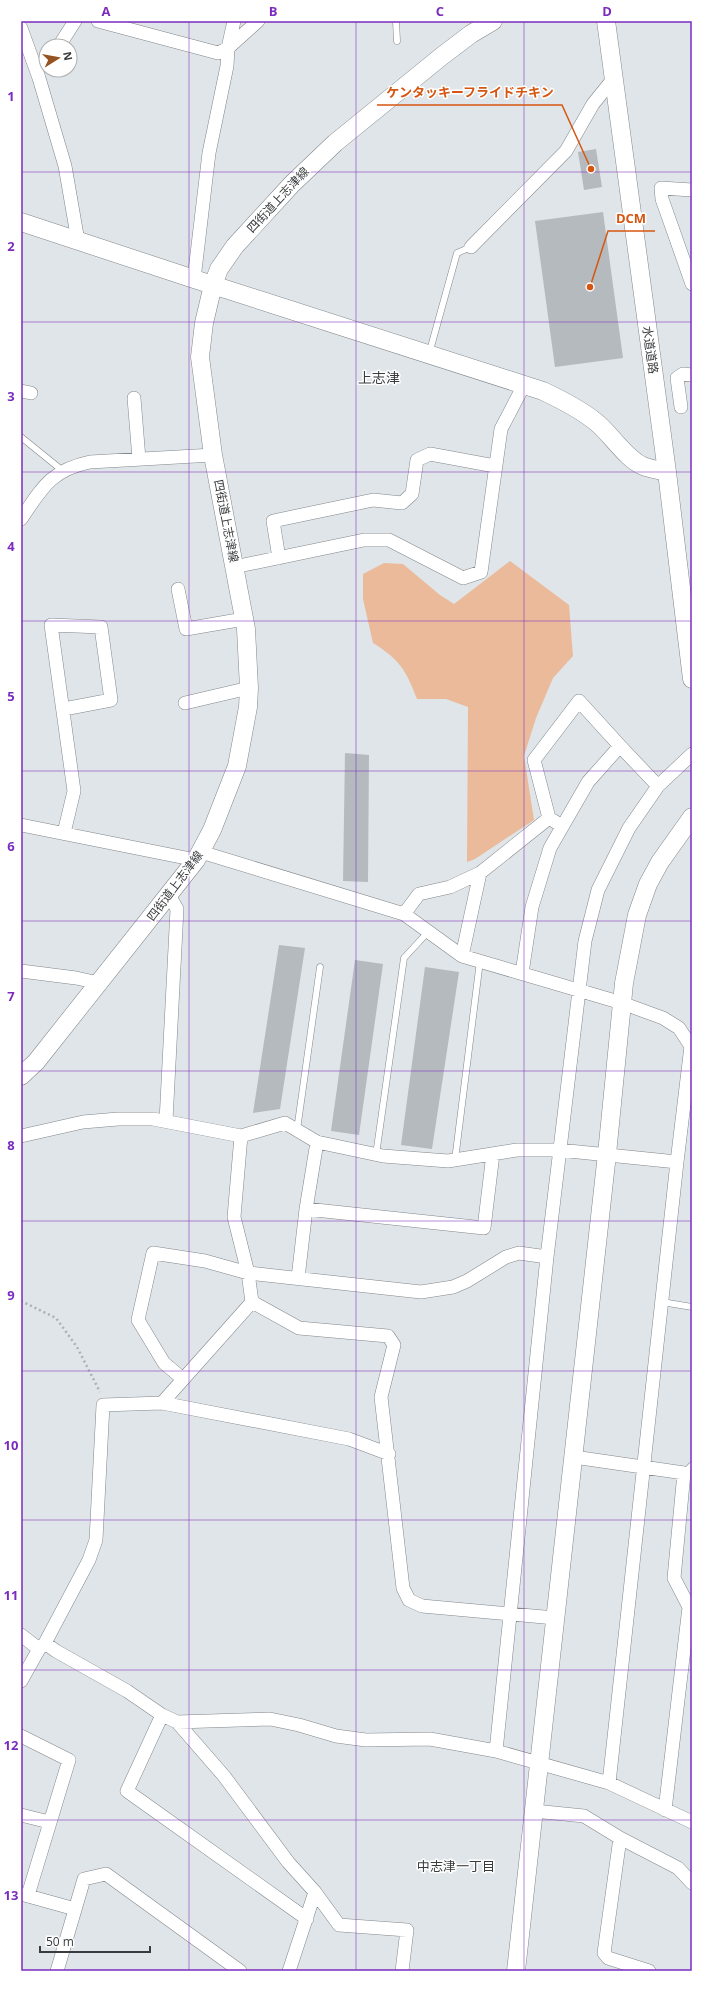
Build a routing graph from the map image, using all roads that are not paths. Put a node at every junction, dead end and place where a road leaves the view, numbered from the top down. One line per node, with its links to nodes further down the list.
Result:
1 (75, 21): 9 (street)
2 (98, 21): 11 (street)
3 (234, 21): 11 (street)
4 (258, 21): 11 (street)
5 (396, 21): 10 (lane)
6 (493, 21): 21 (street, 四街道上志津線)
7 (606, 21): 14 (street, 水道道路)
8 (21, 28): 12 (street)
9 (65, 38)
10 (397, 42)
11 (228, 48): 19 (street)
12 (38, 63)
13 (44, 78): 17 (street)
14 (614, 78): 18 (street); 32 (street, 水道道路)
15 (692, 190): 20 (street)
16 (21, 222): 17 (street)
17 (78, 240): 19 (street)
18 (471, 247): 22 (lane)
19 (194, 279): 21 (street)
20 (692, 284)
21 (213, 285): 22 (street); 28 (street, 四街道上志津線)
22 (429, 354): 24 (street)
23 (692, 376): 26 (street)
24 (524, 384): 30 (street); 32 (street)
25 (134, 398): 29 (street)
26 (681, 407)
27 (21, 437): 31 (lane)
28 (213, 455): 29 (street); 35 (street, 四街道上志津線)
29 (139, 459): 31 (street)
30 (496, 466): 34 (street); 34 (street)
31 (63, 471): 33 (street)
32 (667, 472): 38 (street, 水道道路)
33 (21, 518)
34 (279, 558): 35 (street)
35 (234, 567): 37 (street, 四街道上志津線)
36 (178, 589): 37 (street)
37 (244, 619): 39 (street, 四街道上志津線)
38 (692, 679)
39 (249, 688): 40 (street); 50 (street, 四街道上志津線)
40 (185, 703)
41 (64, 709): 41 (street); 49 (street)
42 (620, 746): 44 (street); 46 (street); 47 (street)
43 (692, 754): 44 (street)
44 (658, 786): 61 (street)
45 (692, 817): 62 (street)
46 (549, 818): 47 (street); 51 (street)
47 (562, 826): 59 (street)
48 (21, 827): 49 (street)
49 (64, 833): 50 (street)
50 (198, 856): 52 (street, 四街道上志津線); 53 (street)
51 (480, 873): 53 (street); 55 (street)
52 (169, 895): 60 (street, 四街道上志津線); 65 (street)
53 (404, 914): 54 (street)
54 (428, 932): 55 (street); 71 (lane)
55 (462, 956): 56 (street)
56 (480, 961): 59 (street); 74 (lane)
57 (320, 967): 66 (lane)
58 (21, 971): 60 (street)
59 (522, 973): 61 (street)
60 (99, 983): 64 (street, 四街道上志津線)
61 (578, 991): 62 (street); 70 (street)
62 (622, 1003): 63 (street); 73 (street)
63 (692, 1047): 75 (street)
64 (23, 1071)
65 (166, 1121): 67 (street); 68 (street)
66 (297, 1130): 68 (street); 69 (street)
67 (21, 1136)
68 (240, 1136): 78 (street)
69 (317, 1142): 71 (street); 76 (street)
70 (559, 1150): 72 (street); 73 (street); 77 (street)
71 (376, 1154): 74 (street)
72 (493, 1154): 74 (street); 76 (street)
73 (607, 1154): 75 (street); 86 (street)
74 (455, 1160)
75 (677, 1162): 81 (street)
76 (306, 1209): 79 (street)
77 (547, 1257): 79 (street); 89 (street)
78 (248, 1273): 79 (street); 80 (street); 83 (street)
79 (298, 1278)
80 (252, 1302): 83 (street); 85 (street)
81 (662, 1302): 82 (lane); 87 (street)
82 (692, 1307)
83 (183, 1379): 84 (street)
84 (162, 1403): 85 (street); 92 (street)
85 (389, 1454): 89 (street)
86 (574, 1457): 87 (street); 90 (street)
87 (644, 1467): 88 (street); 99 (street)
88 (688, 1469): 100 (street)
89 (509, 1614): 90 (street); 97 (street)
90 (555, 1618): 98 (street)
91 (21, 1636): 92 (street)
92 (42, 1646): 93 (street); 94 (street)
93 (21, 1681)
94 (162, 1715): 95 (street); 110 (street)
95 (177, 1722): 97 (street); 107 (street)
96 (21, 1736): 103 (street)
97 (496, 1751): 98 (street)
98 (539, 1762): 99 (street); 101 (street)
99 (609, 1783): 100 (street)
100 (665, 1810): 104 (street)
101 (534, 1811): 105 (street); 115 (street)
102 (21, 1815): 103 (street)
103 (49, 1822): 108 (street)
104 (692, 1822)
105 (620, 1838): 106 (street); 116 (street)
106 (692, 1883)
107 (315, 1892): 110 (street); 114 (street)
108 (24, 1894): 109 (street)
109 (75, 1909): 111 (street); 112 (street)
110 (307, 1918): 113 (street)
111 (57, 1971)
112 (240, 1971)
113 (289, 1971)
114 (402, 1971)
115 (516, 1971)
116 (649, 1971)

